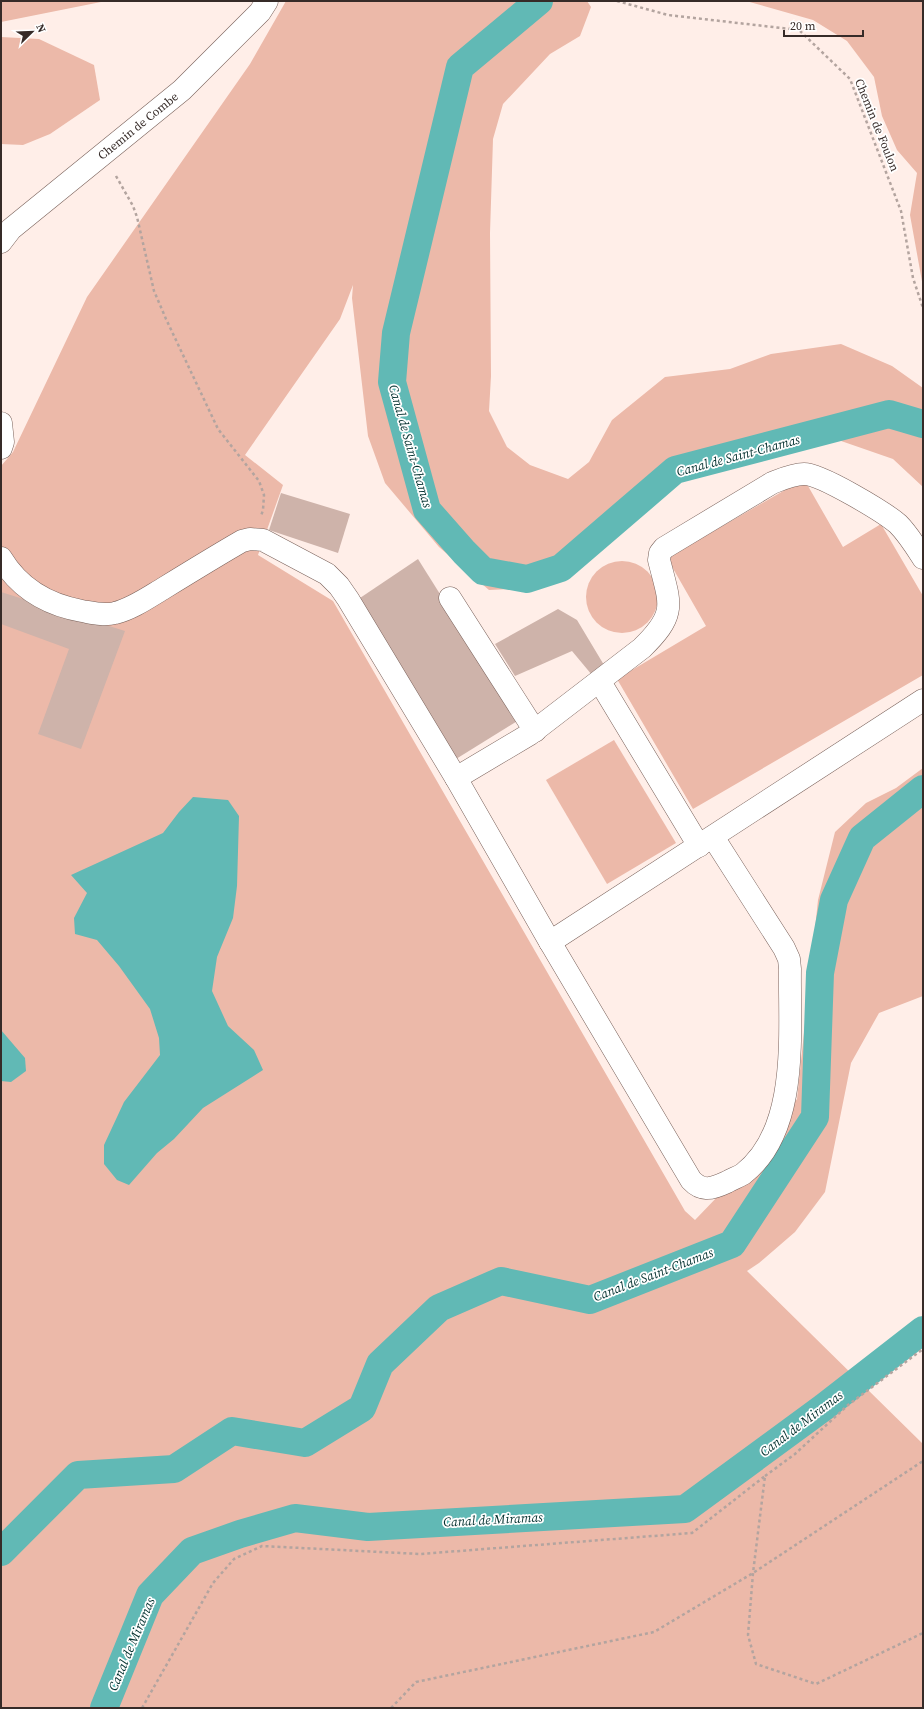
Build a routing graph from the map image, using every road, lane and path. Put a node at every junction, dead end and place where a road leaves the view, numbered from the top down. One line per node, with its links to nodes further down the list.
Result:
1 (267, 1): 3 (street, Chemin de Combe)
2 (617, 1): 5 (path, Chemin de Foulon)
3 (103, 155): 4 (street, Chemin de Combe); 8 (path)
4 (1, 242)
5 (923, 308)
6 (1, 423): 7 (street)
7 (1, 448)
8 (250, 539): 9 (street); 15 (street)
9 (1, 558)
10 (923, 558): 12 (street)
11 (450, 598): 14 (street)
12 (600, 682): 14 (street); 16 (street)
13 (923, 700): 16 (street)
14 (534, 731): 15 (street)
15 (456, 778): 17 (street)
16 (706, 841): 17 (street); 17 (street)
17 (550, 942)
18 (923, 1349): 20 (path)
19 (923, 1461): 21 (path)
20 (765, 1476): 21 (path); 23 (path)
21 (753, 1574): 22 (path); 24 (path)
22 (923, 1633)
23 (142, 1708)
24 (391, 1708)

